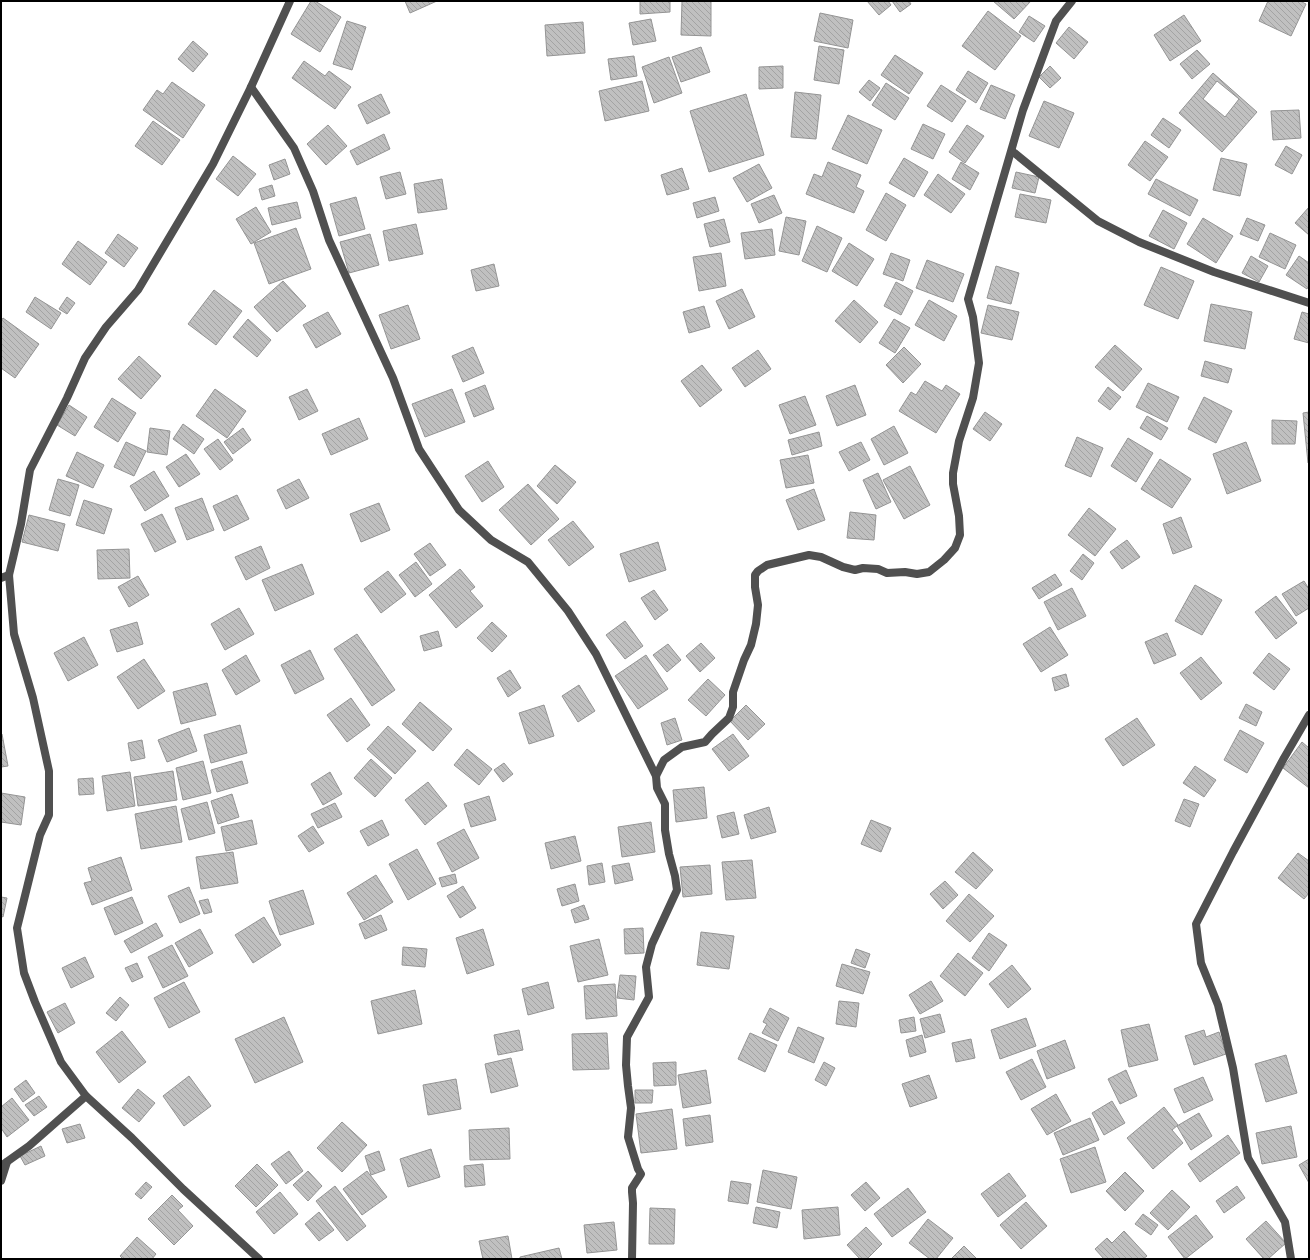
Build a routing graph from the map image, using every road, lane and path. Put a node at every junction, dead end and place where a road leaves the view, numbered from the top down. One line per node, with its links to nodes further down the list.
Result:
1 (290, 1): 3 (street)
2 (1072, 1): 4 (street)
3 (251, 87): 6 (street); 8 (street)
4 (1012, 151): 5 (street); 8 (street)
5 (1309, 303)
6 (5, 576): 9 (street)
7 (1309, 715): 14 (street)
8 (656, 776): 13 (street)
9 (86, 1096): 10 (street); 12 (street)
10 (4, 1164): 11 (street)
11 (1, 1181)
12 (259, 1259)
13 (632, 1259)
14 (1291, 1259)

